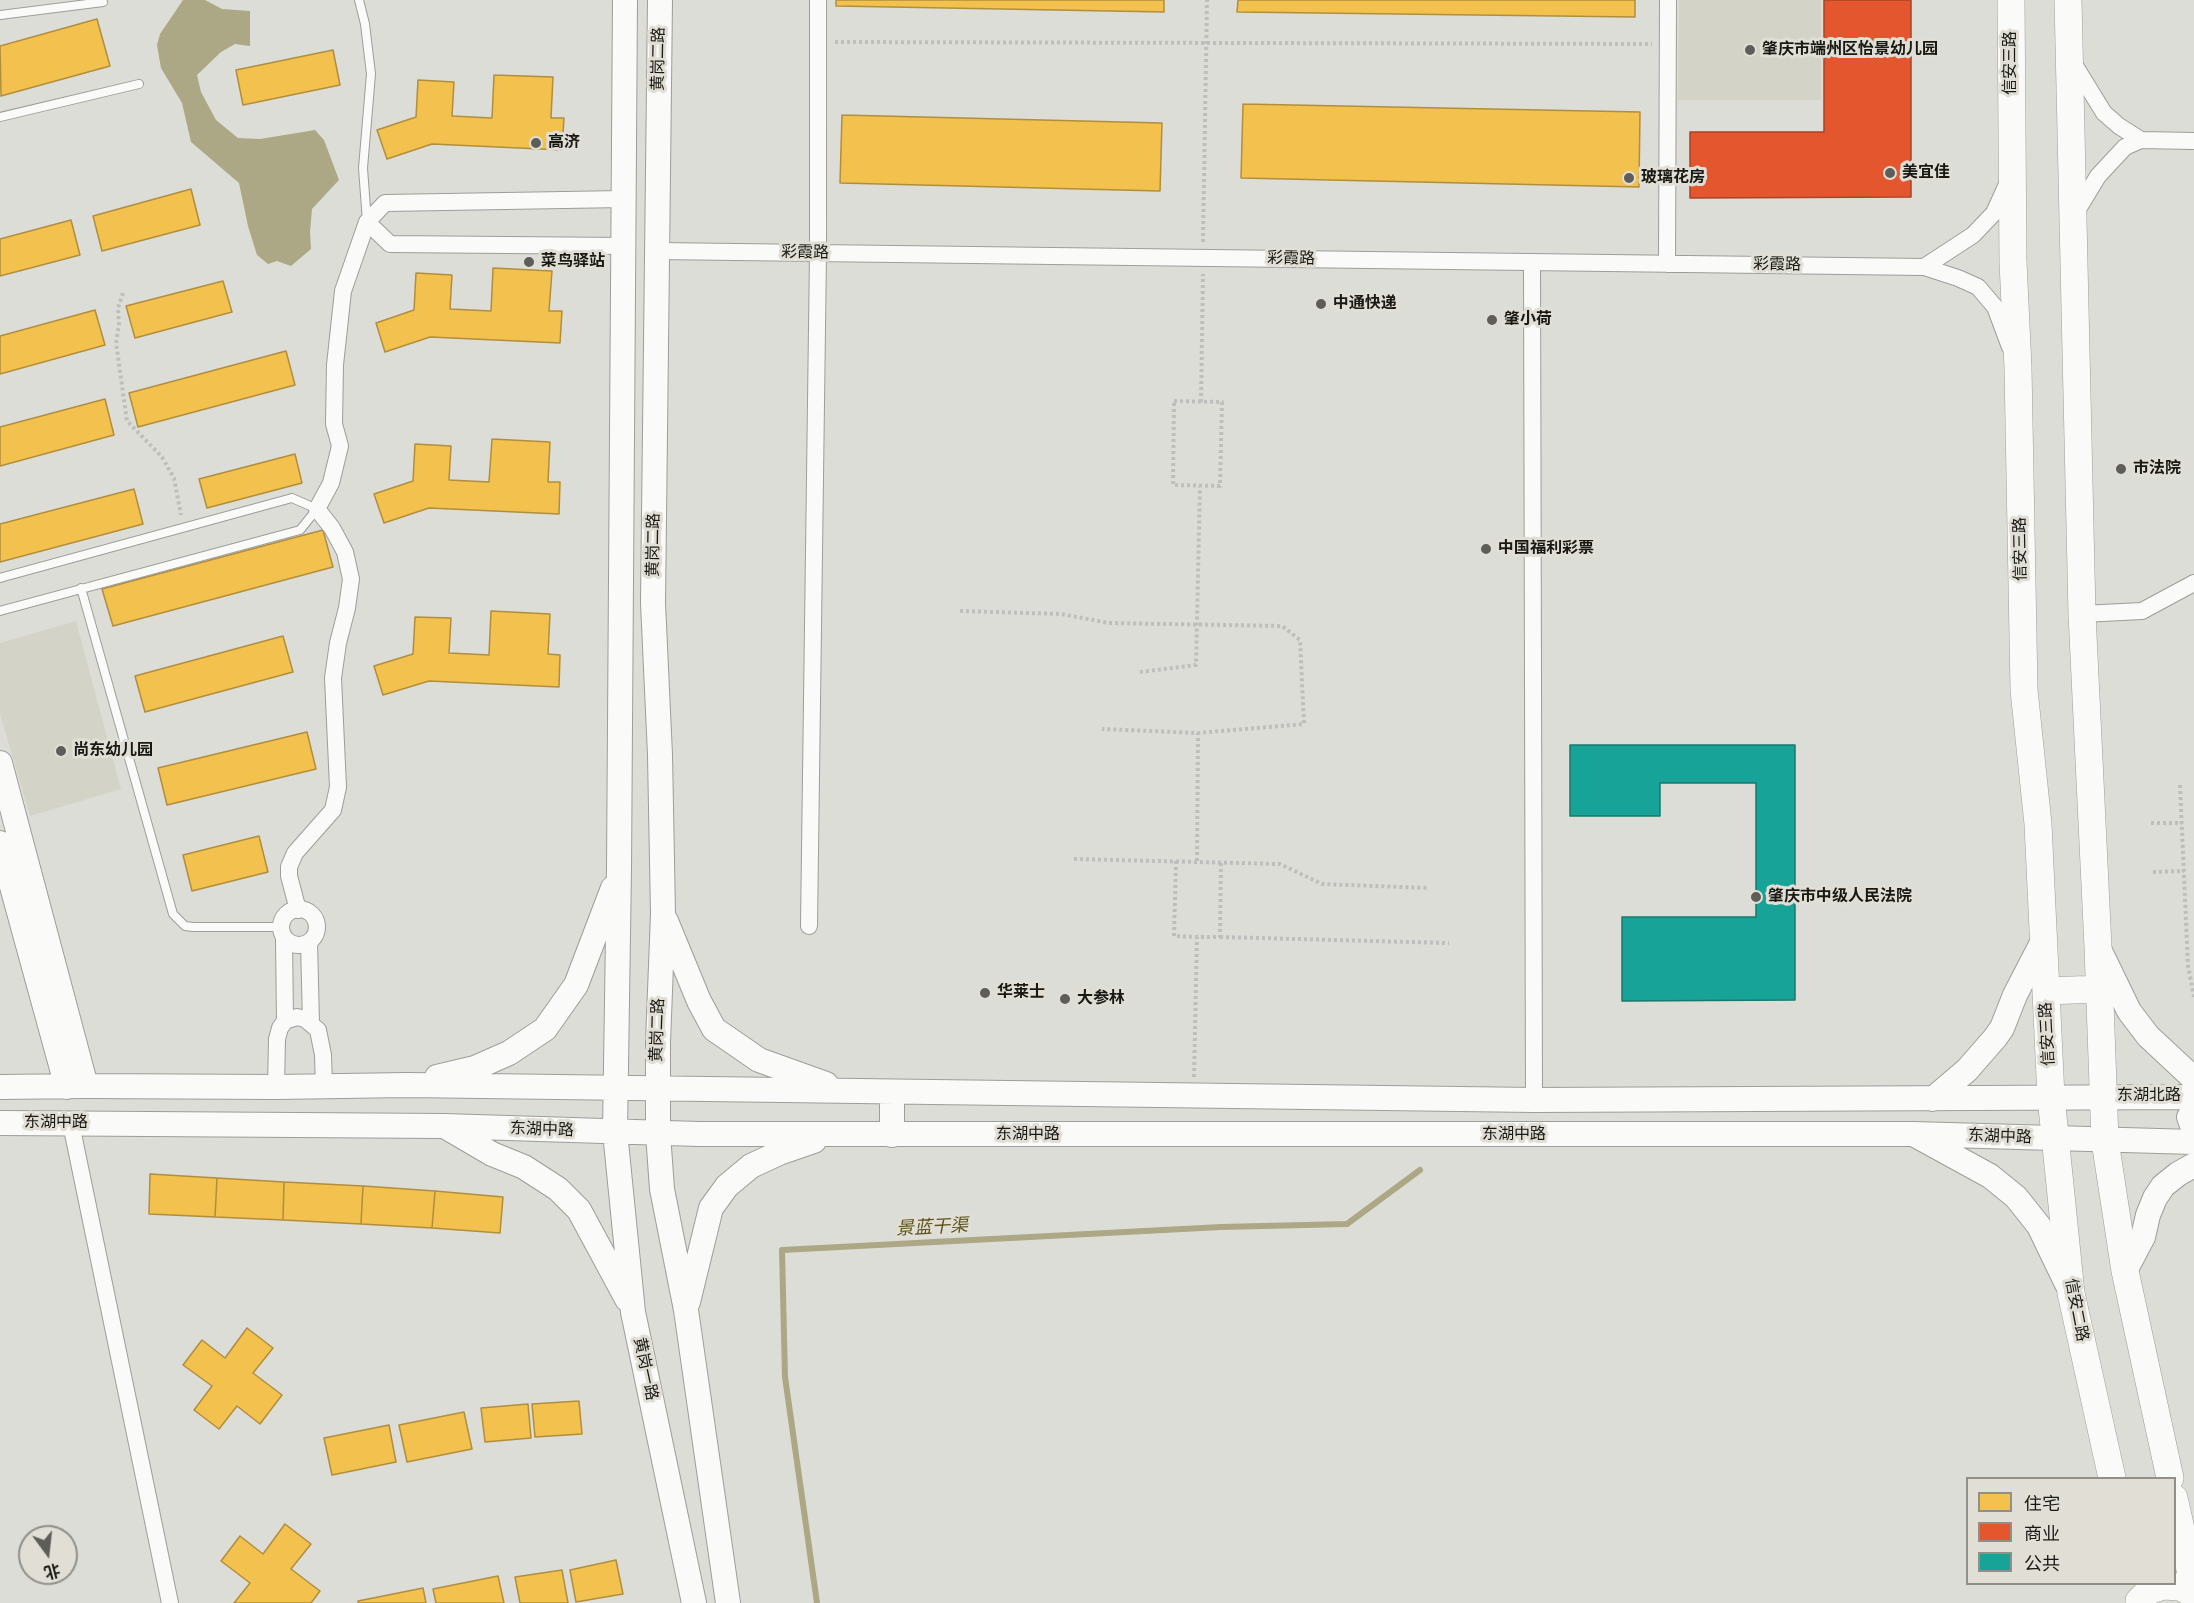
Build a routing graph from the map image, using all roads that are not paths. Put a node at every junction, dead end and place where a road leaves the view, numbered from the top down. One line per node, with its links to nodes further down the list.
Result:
1 (359, 0): 18 (lane)
2 (625, 0): 16 (main road, 黄岗二路)
3 (660, 0): 20 (main road, 黄岗二路)
4 (818, 0): 21 (street)
5 (1668, 0): 23 (street)
6 (2011, 0): 15 (main road, 信安三路)
7 (2068, 0): 10 (main road)
8 (103, 2): 9 (lane)
9 (0, 15)
10 (2069, 56): 13 (street); 17 (main road)
11 (140, 84): 12 (lane)
12 (0, 117)
13 (2140, 140): 14 (street); 17 (street)
14 (2194, 141)
15 (2011, 176): 24 (street); 25 (main road, 信安三路)
16 (624, 199): 18 (street); 19 (main road, 黄岗二路)
17 (2074, 217): 31 (main road)
18 (367, 222): 19 (street); 26 (street)
19 (623, 246): 34 (main road, 黄岗二路)
20 (657, 251): 21 (street, 彩霞路); 36 (main road, 黄岗二路)
21 (818, 253): 22 (street, 彩霞路); 37 (street)
22 (1533, 262): 23 (street, 彩霞路); 62 (street)
23 (1667, 264): 24 (street, 彩霞路)
24 (1924, 267): 25 (street, 彩霞路)
25 (2018, 368): 39 (main road, 信安三路)
26 (317, 509): 27 (lane); 29 (lane); 35 (street)
27 (0, 578)
28 (2194, 583): 31 (street)
29 (81, 588): 30 (lane); 38 (lane)
30 (0, 611)
31 (2082, 614): 41 (main road)
32 (0, 763): 48 (main road)
33 (0, 843): 48 (main road)
34 (620, 869): 47 (main road); 53 (main road, 黄岗二路)
35 (298, 910): 38 (street); 40 (street)
36 (663, 914): 54 (main road, 黄岗二路); 55 (main road)
37 (809, 926)
38 (283, 933): 40 (street); 44 (street)
39 (2044, 939): 43 (main road, 信安三路); 61 (main road)
40 (309, 942): 45 (street)
41 (2098, 947): 42 (main road); 46 (main road)
42 (2100, 989): 43 (main road); 57 (main road)
43 (2046, 991): 58 (main road, 信安三路)
44 (285, 1021): 45 (street); 52 (street)
45 (311, 1023): 51 (street)
46 (2194, 1079)
47 (407, 1085): 49 (main road); 53 (main road)
48 (77, 1086): 50 (main road); 52 (main road)
49 (370, 1086): 51 (main road); 66 (main road)
50 (0, 1087)
51 (324, 1087): 52 (main road)
52 (276, 1088)
53 (616, 1088): 54 (main road); 69 (main road, 黄岗二路)
54 (657, 1089): 55 (main road); 70 (main road, 黄岗二路)
55 (848, 1092): 56 (main road)
56 (892, 1093): 62 (main road); 73 (main road)
57 (2104, 1096): 58 (main road, 东湖北路); 59 (main road, 东湖北路); 76 (main road)
58 (2051, 1097): 60 (main road); 75 (main road, 信安三路)
59 (2194, 1097)
60 (1970, 1098): 61 (main road); 74 (main road)
61 (1933, 1099): 62 (main road)
62 (1534, 1100)
63 (2194, 1113): 68 (main road)
64 (0, 1123): 65 (main road, 东湖中路)
65 (71, 1124): 66 (main road, 东湖中路); 89 (street)
66 (371, 1125): 67 (main road, 东湖中路)
67 (444, 1126): 69 (main road, 东湖中路); 82 (main road)
68 (2194, 1131)
69 (615, 1132): 70 (main road, 东湖中路); 82 (main road, 黄岗一路)
70 (658, 1134): 72 (main road, 东湖中路); 81 (main road)
71 (1912, 1134): 73 (main road, 东湖中路); 74 (main road, 东湖中路); 80 (main road)
72 (834, 1135): 73 (main road, 东湖中路); 81 (main road)
73 (892, 1135)
74 (1973, 1136): 75 (main road, 东湖中路)
75 (2056, 1139): 76 (main road, 东湖中路); 80 (main road, 信安二路)
76 (2105, 1141): 77 (main road); 79 (main road)
77 (2194, 1142)
78 (2194, 1165): 79 (main road)
79 (2125, 1271): 84 (main road)
80 (2071, 1293): 83 (main road, 信安二路)
81 (686, 1310): 91 (main road)
82 (633, 1312): 90 (main road, 黄岗一路)
83 (2112, 1477)
84 (2170, 1477)
85 (2176, 1503): 86 (main road)
86 (2194, 1587)
87 (2194, 1594): 88 (main road)
88 (2138, 1596)
89 (171, 1603)
90 (694, 1603)
91 (728, 1603)

